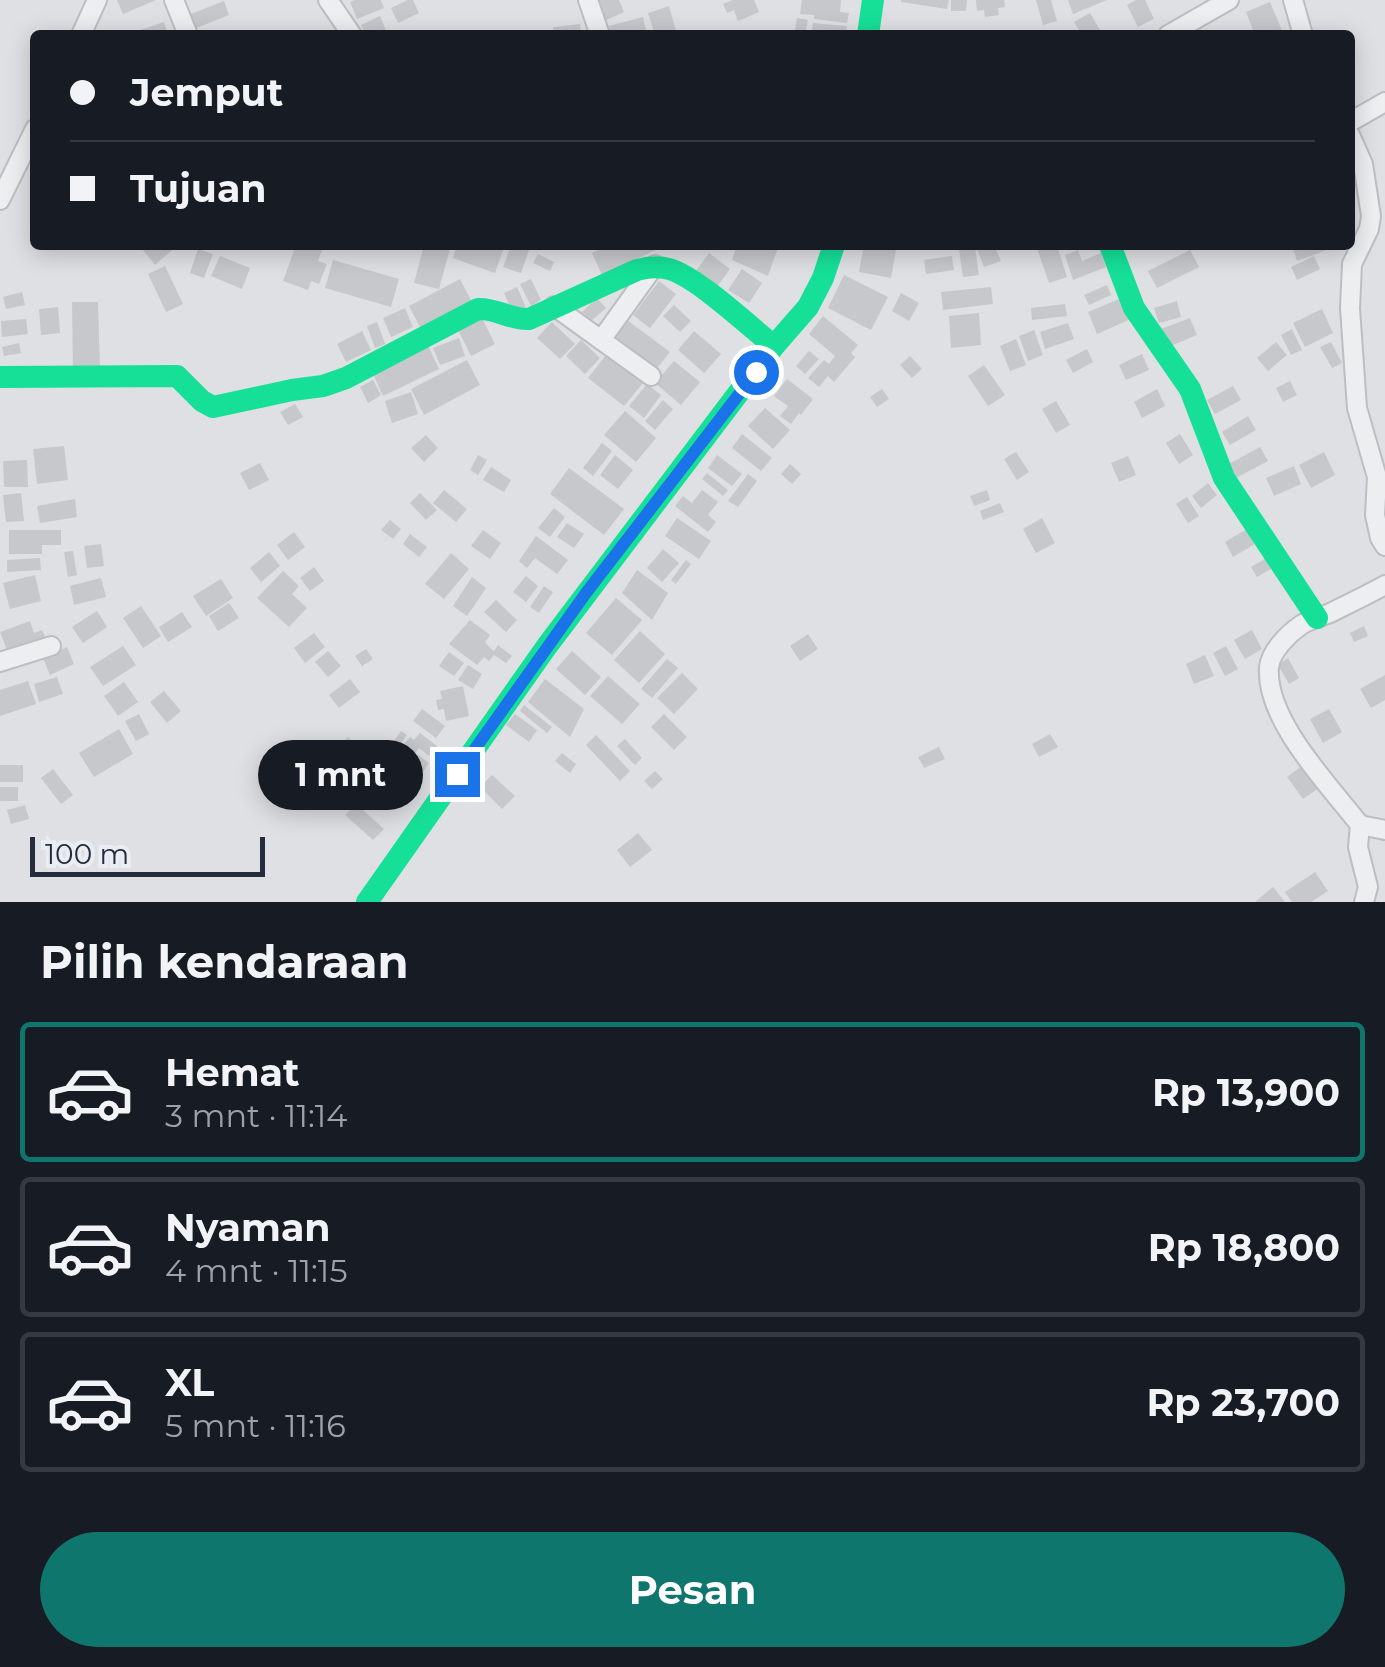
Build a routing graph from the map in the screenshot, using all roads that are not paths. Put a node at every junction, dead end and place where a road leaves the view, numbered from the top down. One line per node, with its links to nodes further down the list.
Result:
1 (97, 0): 9 (street)
2 (174, 0): 10 (street)
3 (328, 0): 11 (street)
4 (588, 0): 12 (street)
5 (873, 0): 13 (main road)
6 (1229, 0): 8 (street)
7 (1294, 0): 15 (street)
8 (1196, 7): 14 (street)
9 (83, 30)
10 (186, 30)
11 (349, 30)
12 (598, 30)
13 (869, 30)
14 (1173, 30)
15 (1302, 30)
16 (1385, 102): 17 (street)
17 (1355, 119)
18 (30, 138): 20 (street)
19 (1355, 147): 29 (street)
20 (0, 200)
21 (832, 250): 26 (main road)
22 (1112, 250): 31 (main road)
23 (655, 265): 24 (main road); 25 (street); 26 (main road)
24 (554, 306): 25 (street); 28 (main road)
25 (601, 340): 27 (street)
26 (774, 346): 36 (main road)
27 (651, 376)
28 (0, 377)
29 (1385, 546)
30 (1385, 585): 31 (street)
31 (1318, 618): 34 (street)
32 (51, 646): 33 (street)
33 (0, 662)
34 (1360, 826): 35 (street); 37 (street)
35 (1385, 830)
36 (367, 902)
37 (1364, 902)

